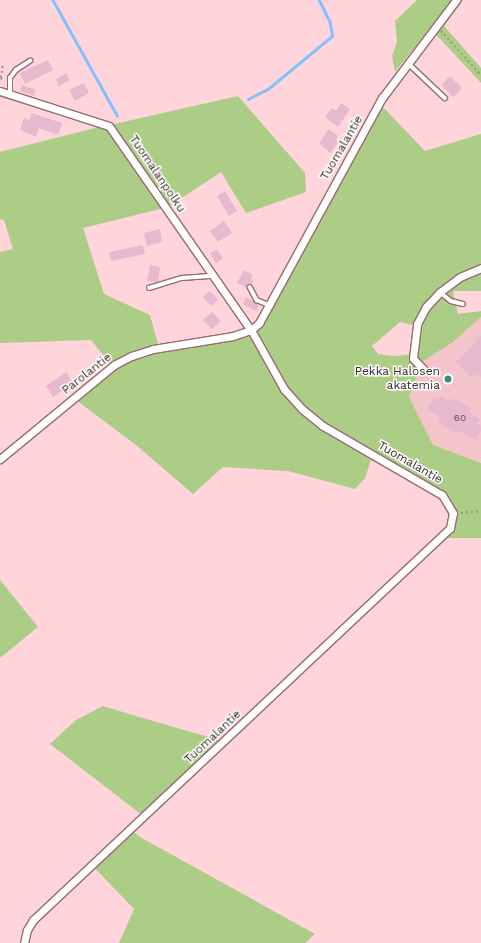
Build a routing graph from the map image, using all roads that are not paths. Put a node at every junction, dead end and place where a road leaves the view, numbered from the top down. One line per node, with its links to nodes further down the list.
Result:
1 (456, 0): 3 (street, Tuomalantie)
2 (30, 61): 5 (lane)
3 (408, 62): 6 (lane); 13 (street, Tuomalantie)
4 (0, 91): 5 (street, Tuomalanpolku)
5 (10, 93): 8 (street, Tuomalanpolku)
6 (445, 98)
7 (481, 268): 11 (street)
8 (213, 276): 10 (lane); 14 (street, Tuomalanpolku)
9 (250, 287): 13 (lane)
10 (149, 288)
11 (440, 292): 12 (lane); 15 (street)
12 (463, 304)
13 (269, 305): 14 (street, Tuomalantie)
14 (251, 330): 16 (street, Parolantie); 17 (street, Tuomalantie)
15 (424, 370)
16 (0, 459)
17 (24, 943)

